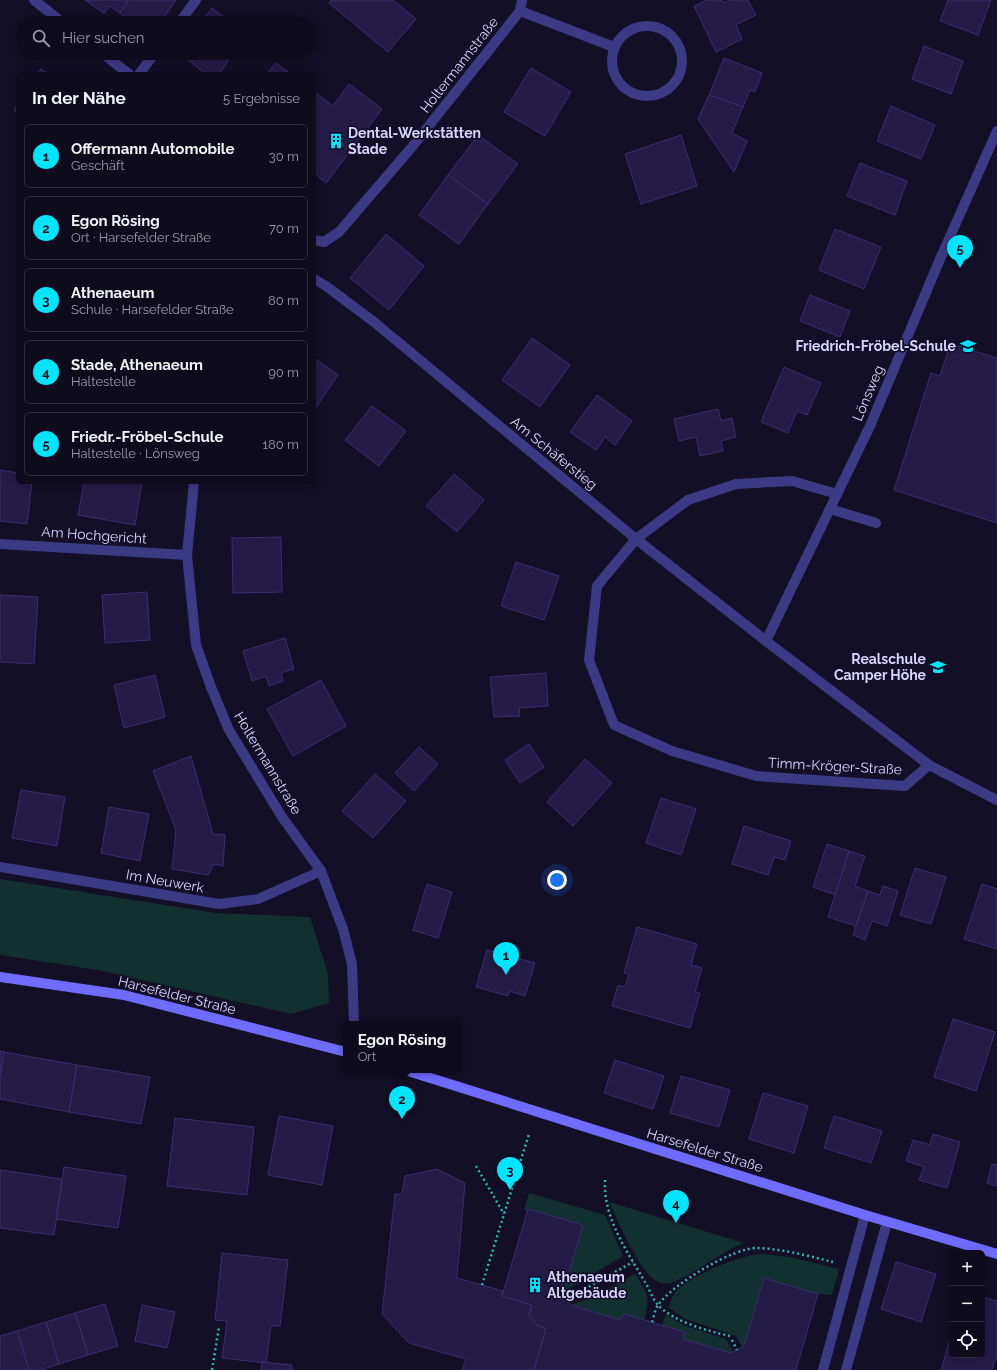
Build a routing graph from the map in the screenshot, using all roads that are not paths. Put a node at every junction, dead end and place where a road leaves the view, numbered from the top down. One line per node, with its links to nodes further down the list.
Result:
1 (34, 0): 5 (street)
2 (196, 0): 6 (street)
3 (522, 0): 4 (street, Holtermannstraße)
4 (520, 11): 7 (street); 13 (street, Holtermannstraße)
5 (54, 16)
6 (184, 16)
7 (614, 47): 7 (street)
8 (111, 60): 10 (street)
9 (150, 60): 11 (street)
10 (126, 72)
11 (141, 72)
12 (997, 131): 16 (street, Lönsweg)
13 (319, 241)
14 (316, 280): 19 (street, Am Schäferstieg)
15 (194, 484): 21 (street, Holtermannstraße)
16 (837, 494): 17 (street, Lönsweg); 19 (street, Timm-Kröger-Straße)
17 (830, 509): 18 (street); 22 (street, Lönsweg)
18 (876, 523)
19 (636, 539): 22 (street, Am Schäferstieg); 23 (street, Timm-Kröger-Straße)
20 (0, 544): 21 (street, Am Hochgericht)
21 (187, 555): 26 (street, Holtermannstraße)
22 (766, 641): 23 (street, Timm-Kröger-Straße)
23 (929, 765): 24 (street, Timm-Kröger-Straße)
24 (997, 800)
25 (0, 867): 26 (street, Im Neuwerk)
26 (321, 871): 28 (street, Holtermannstraße)
27 (0, 977): 29 (main road, Harsefelder Straße)
28 (354, 1021)
29 (343, 1051)
30 (414, 1073): 31 (main road, Harsefelder Straße)
31 (864, 1215): 32 (main road, Harsefelder Straße); 34 (street)
32 (888, 1222): 33 (main road, Harsefelder Straße); 35 (street)
33 (997, 1254)
34 (823, 1370)
35 (846, 1370)

